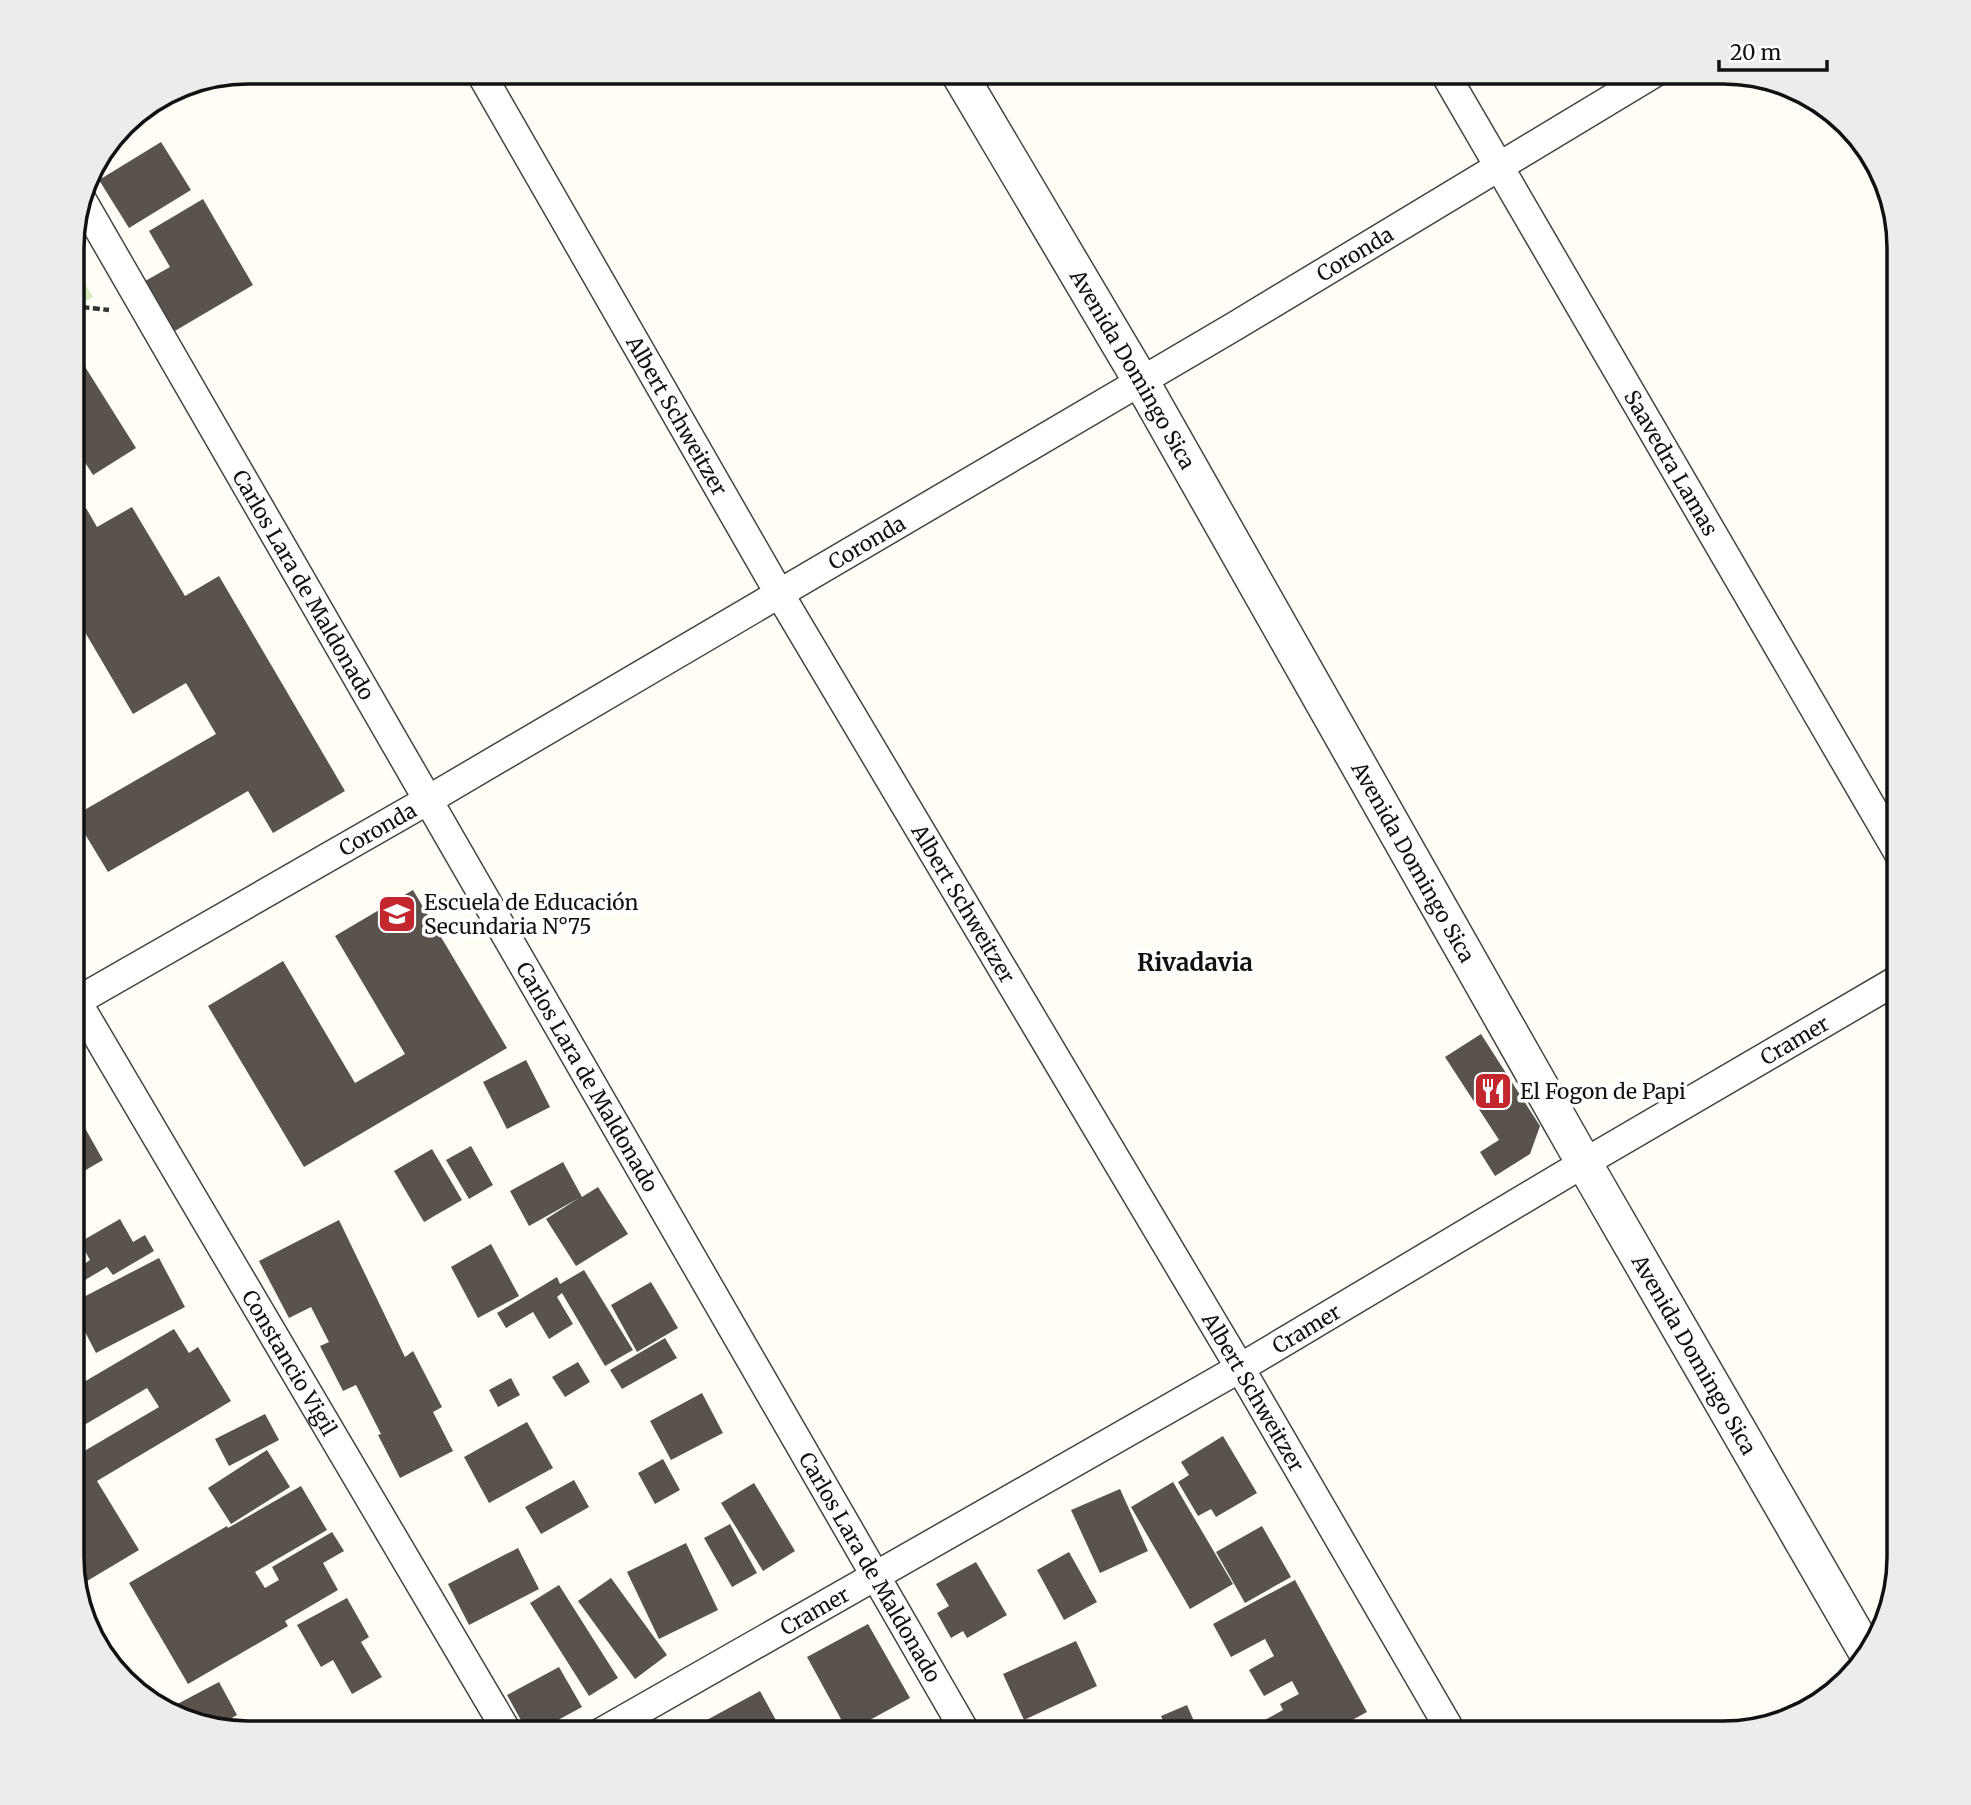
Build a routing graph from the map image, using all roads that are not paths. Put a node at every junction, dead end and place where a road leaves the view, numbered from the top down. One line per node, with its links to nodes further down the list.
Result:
1 (487, 84): 8 (street, Albert Schweitzer)
2 (965, 84): 7 (street, Avenida Domingo Sica)
3 (1451, 84): 5 (street, Saavedra Lamas)
4 (1636, 84): 5 (street, Coronda)
5 (1499, 167): 7 (street, Coronda); 10 (street, Saavedra Lamas)
6 (89, 211): 9 (street, Carlos Lara de Maldonado)
7 (1141, 381): 8 (street, Coronda); 14 (street, Avenida Domingo Sica)
8 (779, 593): 9 (street, Coronda); 15 (street, Albert Schweitzer)
9 (428, 800): 12 (street, Coronda); 16 (street, Carlos Lara de Maldonado)
10 (1887, 833)
11 (1887, 986): 14 (street, Cramer)
12 (84, 993)
13 (84, 1016): 18 (street, Constancio Vigil)
14 (1584, 1163): 15 (street, Cramer); 17 (street, Avenida Domingo Sica)
15 (1240, 1368): 16 (street, Cramer); 21 (street, Albert Schweitzer)
16 (875, 1576): 19 (street, Cramer); 20 (street, Carlos Lara de Maldonado)
17 (1862, 1644)
18 (501, 1721)
19 (621, 1721)
20 (959, 1721)
21 (1445, 1721)

